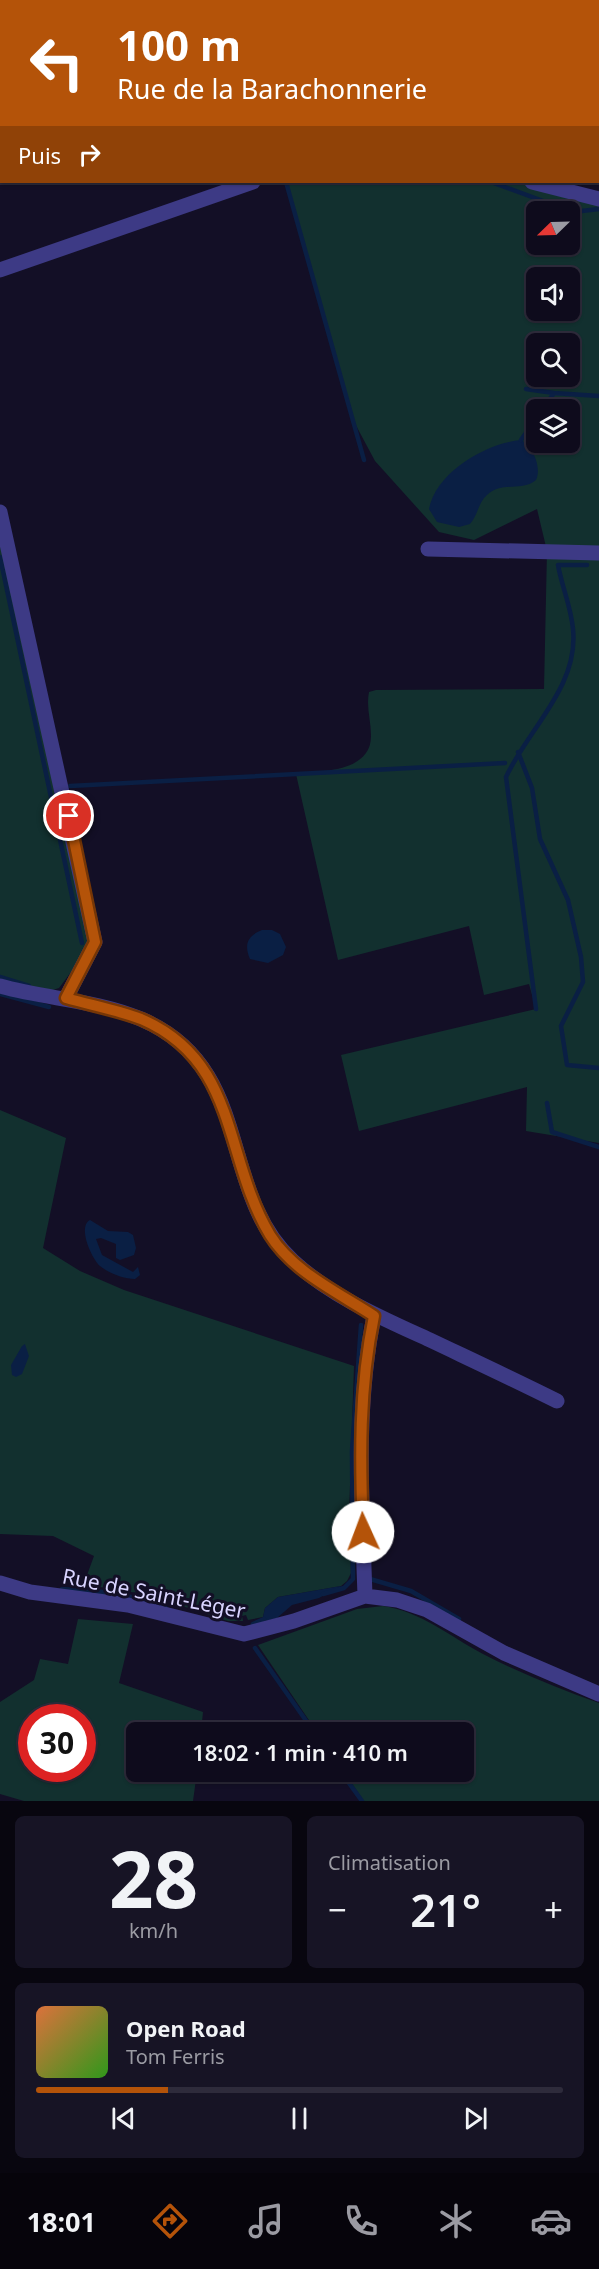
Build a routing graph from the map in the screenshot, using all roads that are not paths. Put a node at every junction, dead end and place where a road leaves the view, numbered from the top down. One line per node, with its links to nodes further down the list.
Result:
1 (250, 183): 4 (street)
2 (536, 183): 3 (street)
3 (599, 199)
4 (0, 270)
5 (0, 512): 9 (street)
6 (428, 549): 7 (street)
7 (599, 553)
8 (0, 986): 9 (street)
9 (66, 998): 10 (street)
10 (374, 1316): 11 (street); 13 (street)
11 (557, 1401)
12 (0, 1583): 13 (street, Rue de Saint-Léger)
13 (365, 1596): 14 (street, Rue de Saint-Léger)
14 (599, 1694)

